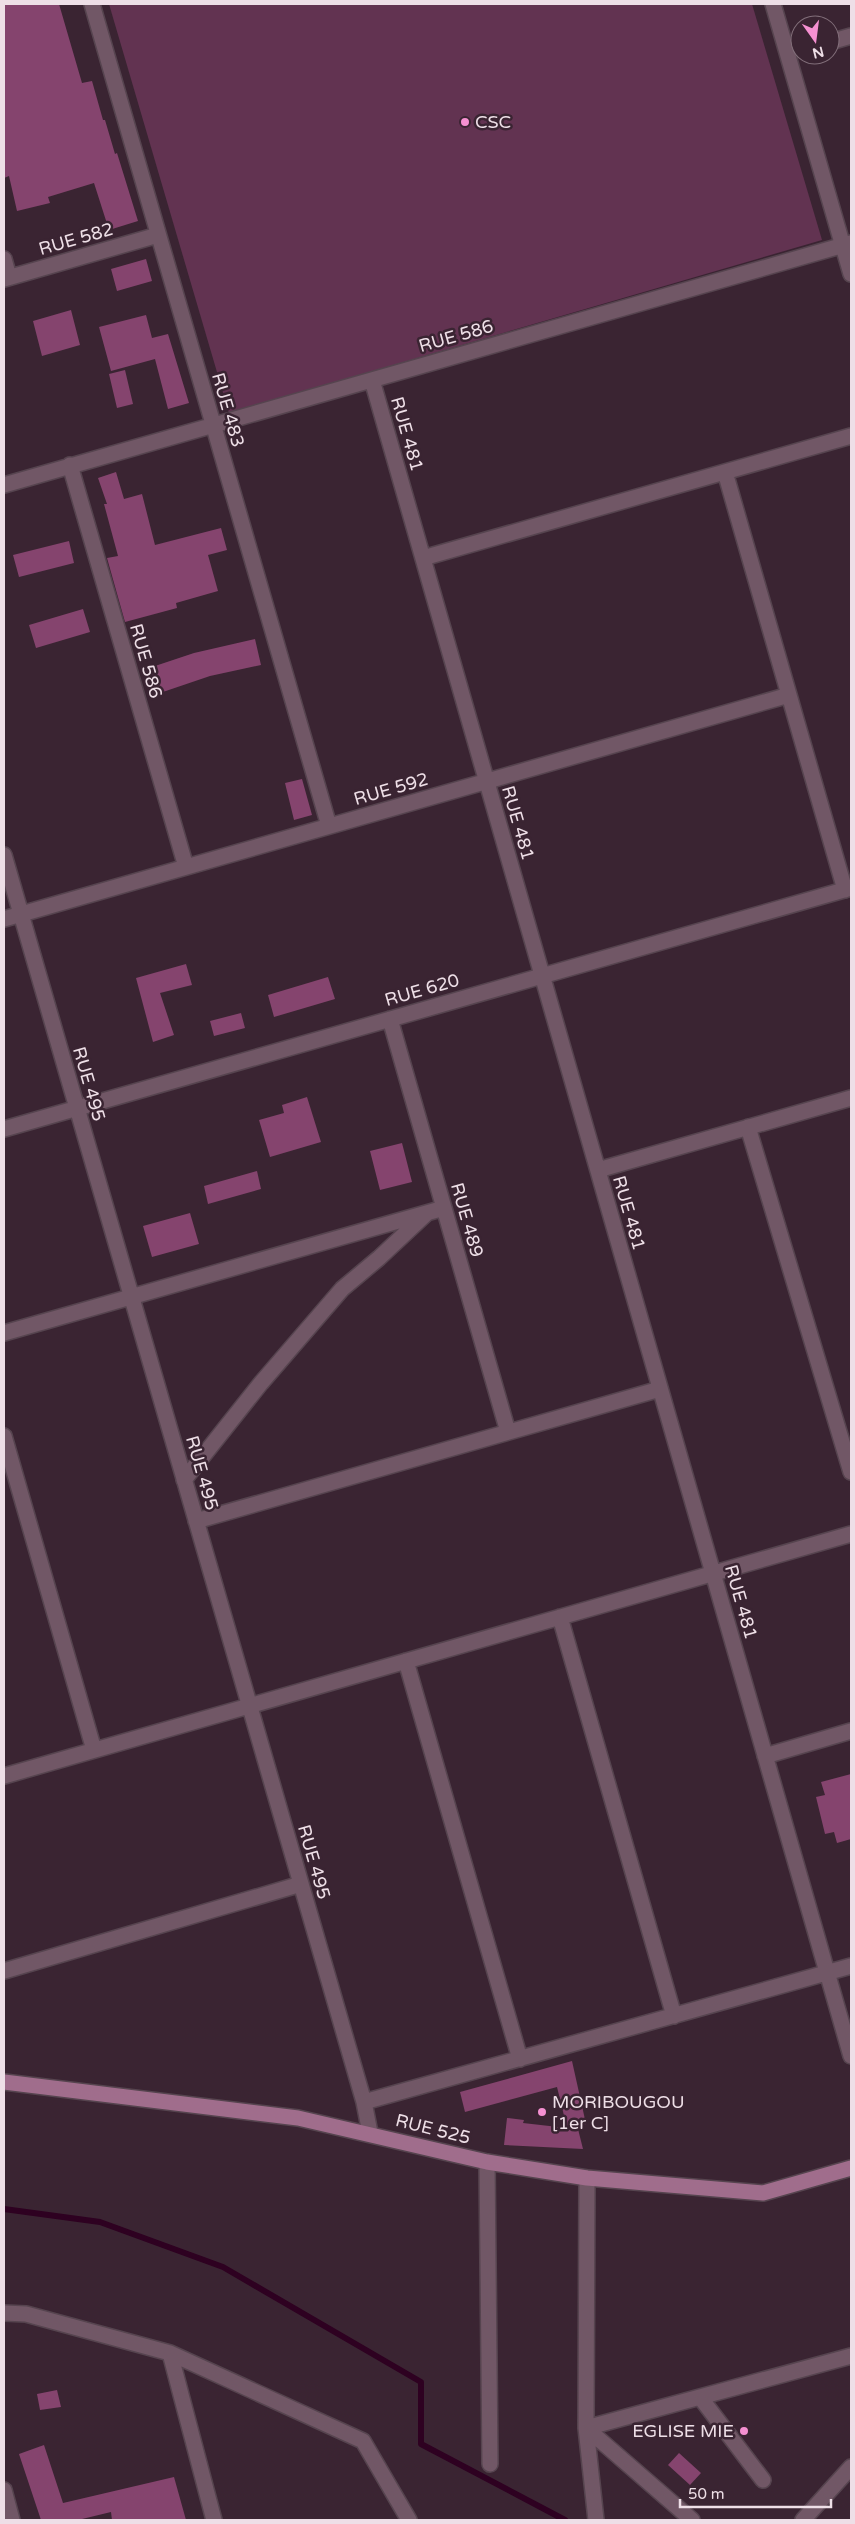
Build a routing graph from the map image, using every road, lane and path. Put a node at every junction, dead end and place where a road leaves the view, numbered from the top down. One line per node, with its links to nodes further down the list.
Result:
1 (92, 4): 5 (street, RUE 483)
2 (773, 4): 3 (street)
3 (790, 43)
4 (798, 65): 6 (street)
5 (158, 235): 9 (street, RUE 582); 11 (street, RUE 483)
6 (847, 244): 8 (street); 10 (street, RUE 586)
7 (4, 259): 9 (street)
8 (851, 274)
9 (6, 278)
10 (372, 380): 11 (street, RUE 586); 16 (street, RUE 481)
11 (213, 425): 13 (street, RUE 586); 19 (street, RUE 483)
12 (851, 436): 14 (street)
13 (70, 465): 15 (street, RUE 586); 21 (street, RUE 586)
14 (725, 472): 16 (street); 17 (street)
15 (4, 485)
16 (423, 558): 18 (street, RUE 481)
17 (789, 695): 18 (street, RUE 592); 22 (street)
18 (486, 781): 19 (street, RUE 592); 25 (street, RUE 481)
19 (329, 826): 21 (street, RUE 592)
20 (4, 855): 23 (street, RUE 495)
21 (186, 867): 23 (street, RUE 592)
22 (848, 889): 25 (street, RUE 620)
23 (21, 914): 24 (street, RUE 592); 28 (street, RUE 495)
24 (4, 919)
25 (542, 976): 26 (street, RUE 620); 31 (street, RUE 481)
26 (390, 1019): 28 (street, RUE 620); 32 (street, RUE 489)
27 (851, 1098): 29 (street)
28 (77, 1109): 30 (street, RUE 620); 34 (street, RUE 495)
29 (748, 1127): 31 (street); 39 (street)
30 (4, 1130)
31 (598, 1170): 36 (street, RUE 481)
32 (444, 1208): 33 (street); 37 (street, RUE 489)
33 (429, 1212): 34 (street); 40 (street)
34 (131, 1297): 35 (street); 40 (street, RUE 495)
35 (4, 1333)
36 (660, 1389): 37 (street); 43 (street, RUE 481)
37 (508, 1432): 41 (street)
38 (4, 1436): 48 (street)
39 (851, 1472)
40 (184, 1480): 41 (street, RUE 495)
41 (196, 1521): 46 (street, RUE 495)
42 (851, 1534): 43 (street)
43 (713, 1573): 44 (street); 49 (street, RUE 481)
44 (560, 1617): 45 (street); 55 (street)
45 (406, 1661): 46 (street); 57 (street)
46 (250, 1706): 48 (street); 51 (street, RUE 495)
47 (851, 1731): 49 (street)
48 (94, 1750): 50 (street)
49 (765, 1756): 54 (street, RUE 481)
50 (4, 1776)
51 (301, 1884): 53 (street); 59 (street, RUE 495)
52 (851, 1966): 54 (street)
53 (4, 1971)
54 (827, 1973): 55 (street); 56 (street, RUE 481)
55 (674, 2016): 57 (street)
56 (851, 2056)
57 (520, 2059): 59 (street)
58 (4, 2082): 60 (main road, RUE 525)
59 (364, 2102): 60 (street, RUE 495)
60 (370, 2133): 61 (main road, RUE 525)
61 (487, 2162): 63 (main road, RUE 525); 69 (street)
62 (851, 2168): 63 (main road, RUE 525)
63 (587, 2178): 68 (street)
64 (4, 2313): 65 (street)
65 (170, 2352): 73 (street); 75 (street)
66 (851, 2356): 67 (street)
67 (700, 2397): 68 (street); 71 (street)
68 (586, 2428): 77 (street); 78 (street)
69 (490, 2464)
70 (851, 2467): 79 (street)
71 (763, 2480)
72 (4, 2490): 74 (street)
73 (401, 2513): 76 (street)
74 (12, 2520)
75 (214, 2520)
76 (409, 2520)
77 (596, 2520)
78 (692, 2520)
79 (803, 2520)

